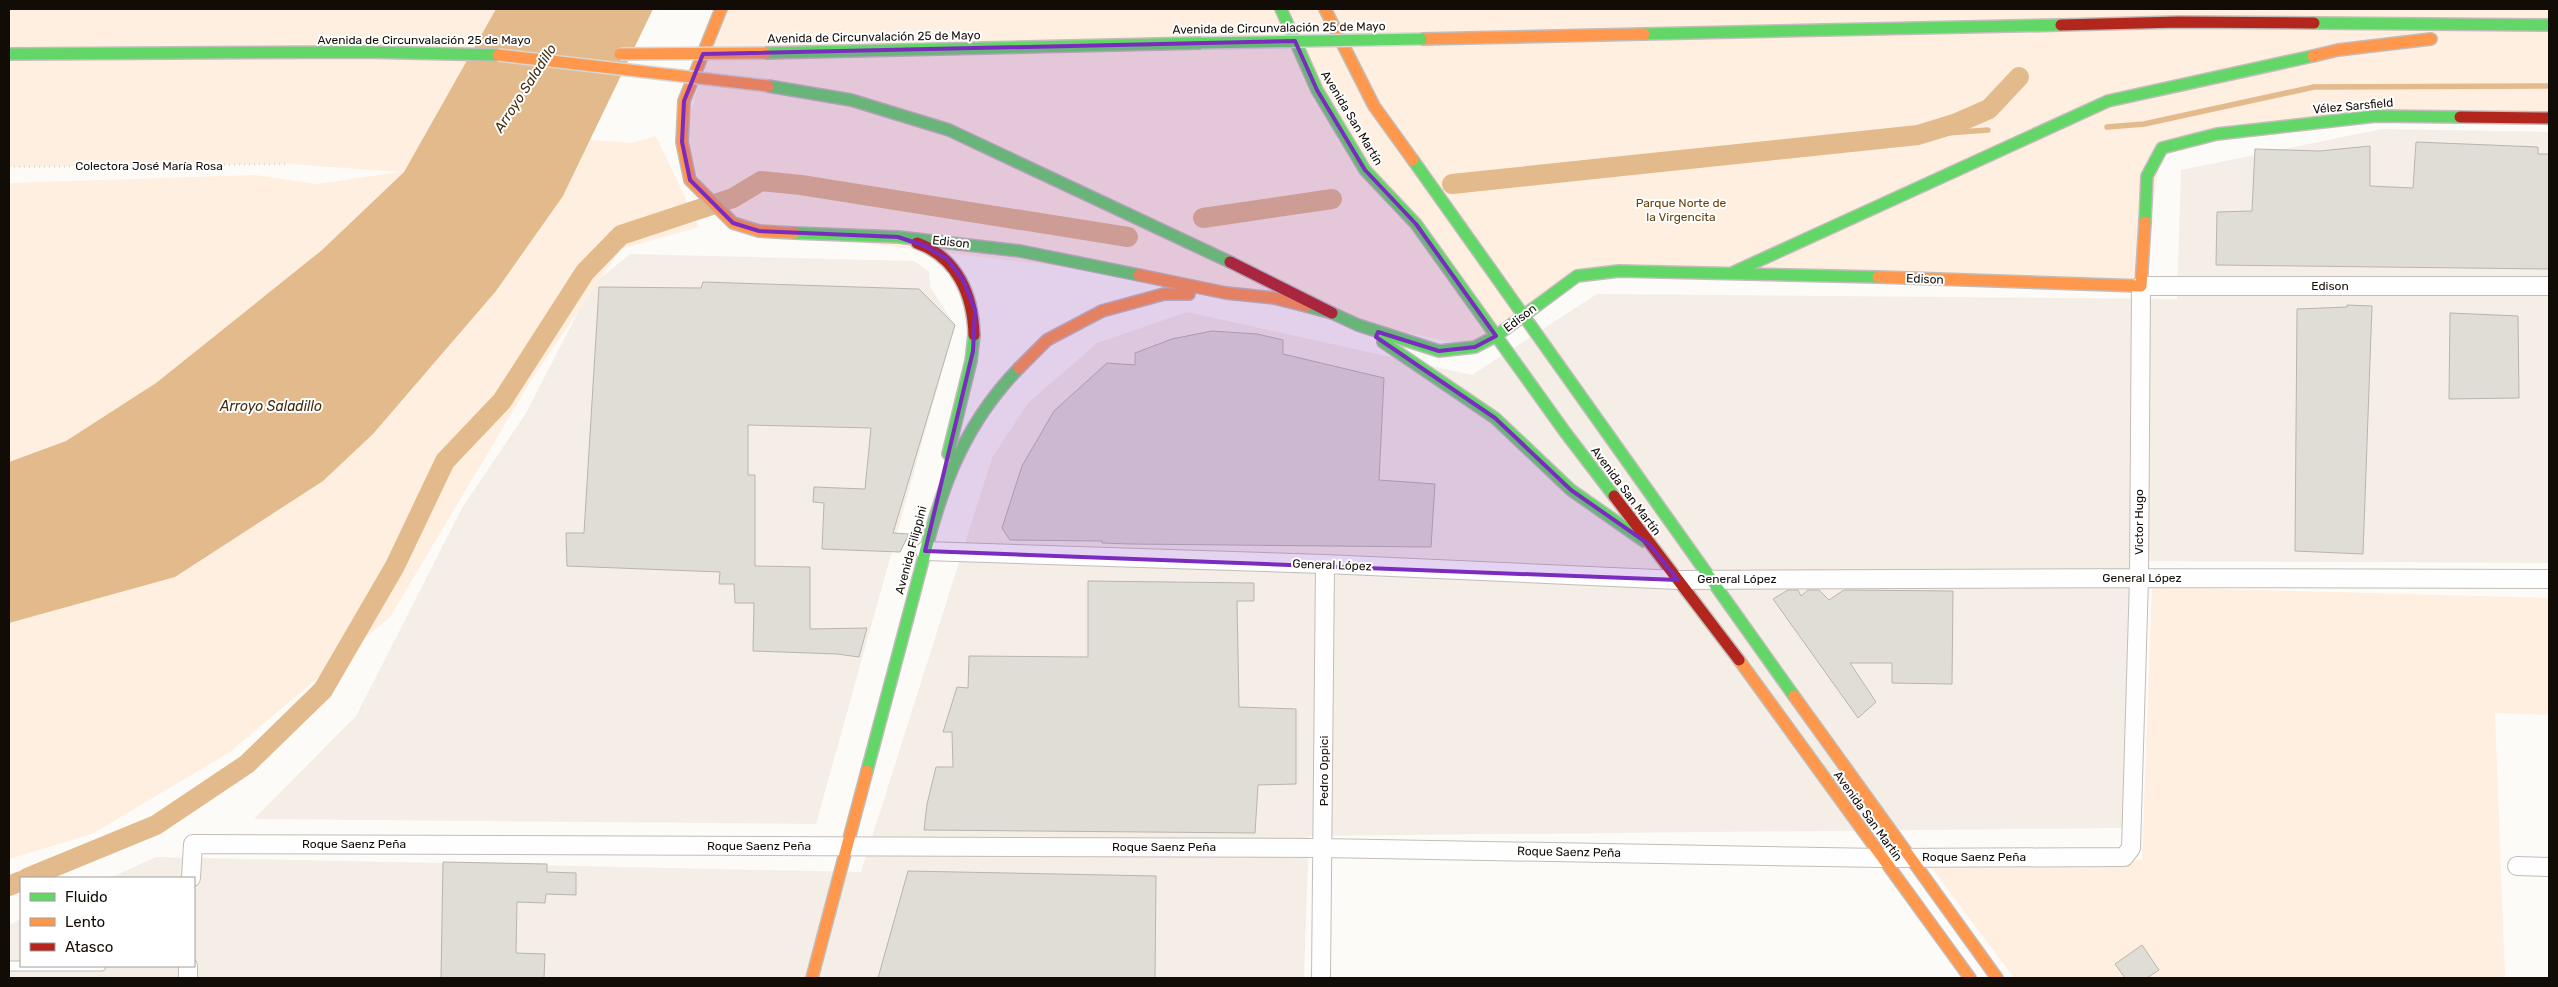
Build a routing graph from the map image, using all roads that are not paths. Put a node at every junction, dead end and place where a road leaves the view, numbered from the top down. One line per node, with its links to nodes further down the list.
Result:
1 (721, 9): 8 (main road, Edison)
2 (1281, 9): 16 (main road, Avenida San Martín)
3 (1325, 9): 14 (main road, Avenida San Martín)
4 (2544, 25): 6 (main road, Avenida de Circunvalación 25 de Mayo, bridge); 9 (main road)
5 (9, 54): 6 (main road, Avenida de Circunvalación 25 de Mayo)
6 (498, 55): 13 (main road, bridge)
7 (2549, 118): 10 (main road, Vélez Sarsfield)
8 (898, 237): 12 (main road, Edison); 17 (main road)
9 (1734, 272): 10 (main road, Edison); 14 (main road, Edison)
10 (2141, 286): 11 (street, Edison); 21 (street, Victor Hugo)
11 (2549, 286)
12 (1226, 293): 13 (main road); 17 (main road, Avenida Filippini)
13 (1332, 313): 15 (main road, Edison)
14 (1526, 316): 16 (main road, Edison); 22 (main road, Avenida San Martín)
15 (1358, 325): 16 (main road, Edison); 18 (main road)
16 (1496, 336): 18 (main road, Avenida San Martín)
17 (939, 500): 19 (main road, Avenida Filippini)
18 (1650, 545): 24 (main road, Avenida San Martín)
19 (925, 551): 20 (street, General López); 25 (main road, Avenida Filippini)
20 (1325, 564): 24 (street, General López); 26 (street, Pedro Oppici)
21 (2139, 578): 22 (street, General López); 23 (street, General López); 27 (street, Victor Hugo)
22 (1711, 579): 24 (street, General López); 29 (main road, Avenida San Martín)
23 (2549, 579)
24 (1678, 580): 28 (main road, Avenida San Martín)
25 (846, 846): 26 (street, Roque Saenz Peña); 32 (street, Roque Saenz Peña); 33 (main road, Avenida Filippini)
26 (1323, 848): 28 (street, Roque Saenz Peña); 34 (street, Pedro Oppici)
27 (2131, 848): 29 (street, Roque Saenz Peña)
28 (1882, 858): 29 (street, Roque Saenz Peña); 35 (main road, Avenida San Martín)
29 (1909, 858): 36 (main road, Avenida San Martín)
30 (2517, 866): 31 (street)
31 (2549, 867)
32 (191, 877)
33 (812, 978)
34 (1321, 978)
35 (1970, 978)
36 (1997, 978)

